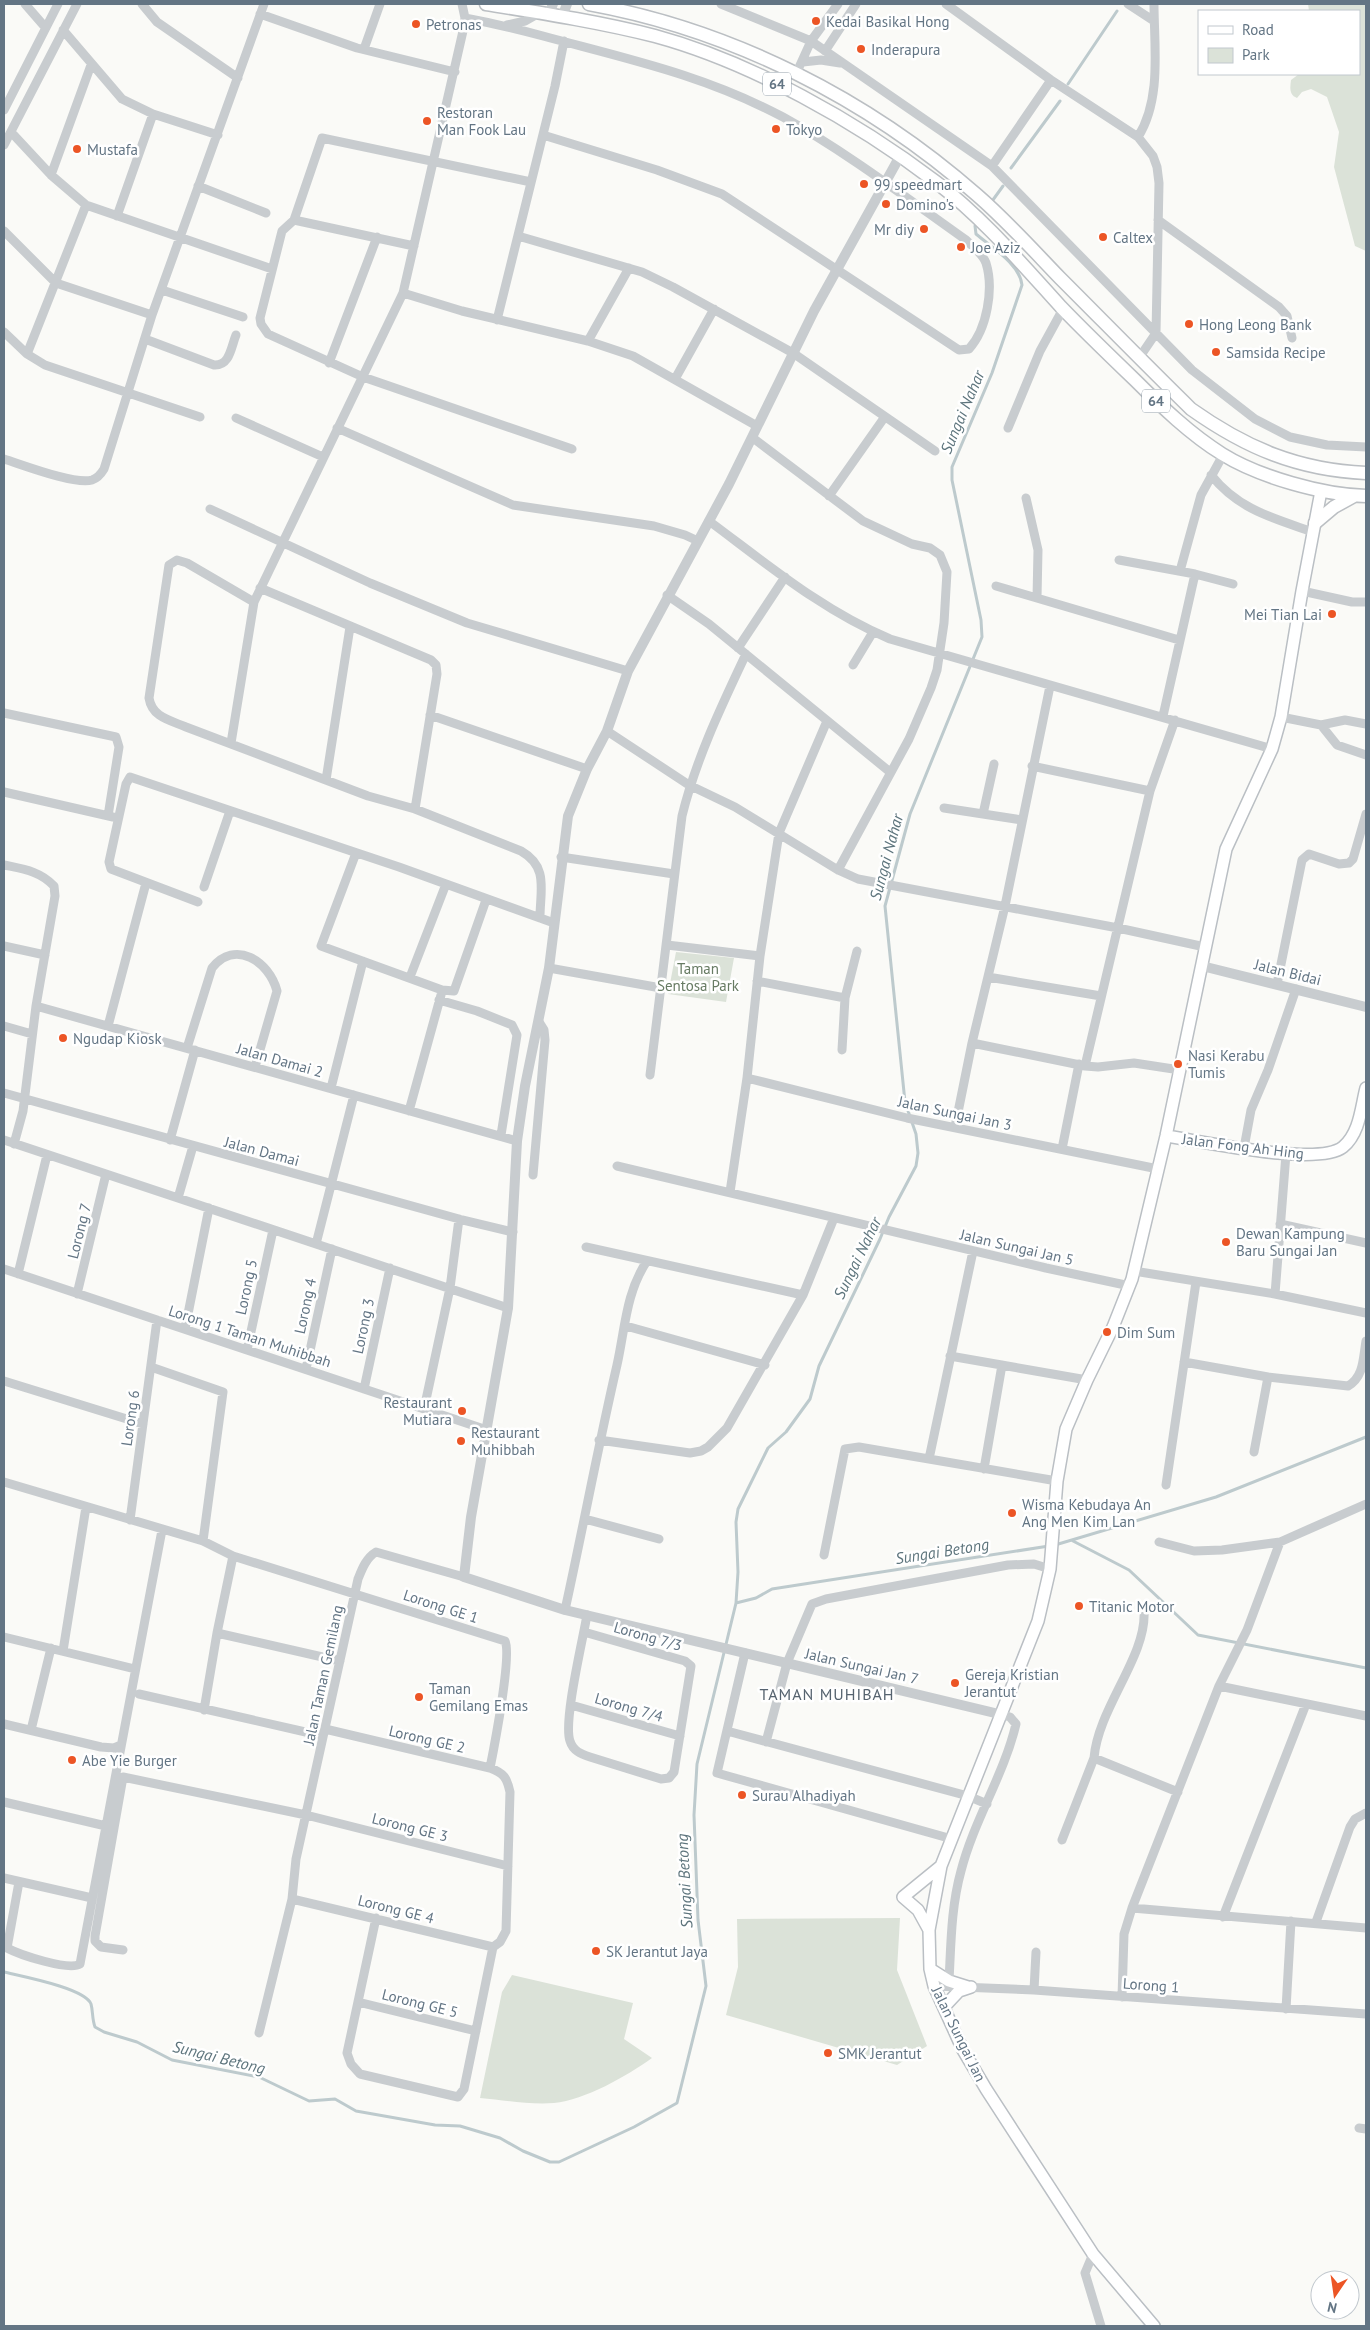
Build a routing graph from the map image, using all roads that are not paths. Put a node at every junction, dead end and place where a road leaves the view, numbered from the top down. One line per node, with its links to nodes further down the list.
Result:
1 (25, 4): 23 (street)
2 (58, 4): 23 (street)
3 (77, 4): 24 (street)
4 (142, 4): 34 (street)
5 (264, 4): 18 (street)
6 (380, 4): 27 (street)
7 (462, 4): 20 (street)
8 (486, 4): 17 (main road, 64)
9 (567, 4): 19 (street)
10 (594, 4): 33 (main road, 64)
11 (721, 4): 26 (street)
12 (838, 4): 26 (street)
13 (856, 4): 28 (street)
14 (946, 4): 35 (street)
15 (1128, 4): 21 (street)
16 (1154, 4): 21 (street)
17 (547, 10): 19 (main road, 64); 22 (street)
18 (260, 14): 27 (street); 34 (street)
19 (562, 17): 45 (main road, 64)
20 (465, 18): 22 (street); 32 (street)
21 (1154, 22): 43 (street)
22 (505, 25): 25 (street)
23 (46, 27): 36 (street)
24 (63, 30): 31 (street); 37 (street)
25 (564, 41): 42 (street); 51 (street)
26 (811, 42): 28 (street); 29 (street)
27 (364, 50): 32 (street)
28 (825, 51): 30 (street)
29 (803, 62): 30 (street); 33 (street)
30 (844, 64): 47 (street)
31 (91, 65): 39 (street); 48 (street)
32 (455, 72): 46 (street)
33 (796, 74): 50 (main road); 82 (main road, 64)
34 (238, 78): 41 (street)
35 (1051, 80): 43 (street); 47 (street)
36 (12, 93): 37 (street); 38 (street)
37 (27, 100): 40 (street)
38 (4, 110)
39 (153, 114): 41 (street); 55 (street)
40 (11, 132): 44 (street); 48 (street)
41 (218, 135): 52 (street)
42 (543, 135): 49 (street); 65 (street)
43 (1138, 137): 57 (street)
44 (4, 145)
45 (900, 156): 50 (main road, 64); 51 (street)
46 (434, 161): 49 (street); 56 (street); 62 (street)
47 (992, 166): 75 (street)
48 (51, 175): 53 (street)
49 (531, 182): 60 (street)
50 (935, 182): 70 (main road, 64)
51 (885, 185): 65 (street); 65 (street)
52 (198, 186): 54 (street); 59 (street)
53 (86, 205): 55 (street); 66 (street)
54 (266, 212)
55 (117, 216): 59 (street)
56 (294, 220): 61 (street); 64 (street)
57 (1158, 220): 75 (street); 77 (street)
58 (4, 231): 66 (street)
59 (180, 236): 64 (street); 67 (street)
60 (518, 236): 63 (street); 73 (street)
61 (377, 238): 62 (street); 83 (street)
62 (414, 246): 68 (street)
63 (629, 268): 69 (street); 79 (street)
64 (272, 269): 83 (street)
65 (837, 269): 80 (street)
66 (56, 283): 71 (street); 81 (street)
67 (162, 290): 71 (street); 72 (street)
68 (403, 293): 73 (street); 84 (street)
69 (714, 309): 80 (street); 85 (street)
70 (1063, 309): 92 (street); 98 (main road, 64)
71 (152, 315): 78 (street)
72 (243, 317)
73 (498, 320): 79 (street)
74 (4, 332): 81 (street)
75 (1156, 333): 82 (street); 94 (street)
76 (236, 335): 78 (street)
77 (1292, 338)
78 (145, 339): 86 (street)
79 (588, 341): 85 (street)
80 (793, 353): 89 (street); 90 (street)
81 (27, 354): 86 (street)
82 (1139, 358): 97 (main road, 64)
83 (329, 363): 84 (street)
84 (362, 377): 91 (street); 95 (street)
85 (675, 379): 90 (street)
86 (128, 394): 87 (street); 100 (street)
87 (200, 418)
88 (236, 418): 99 (street)
89 (884, 418): 96 (street); 104 (street)
90 (757, 426): 93 (street)
91 (337, 428): 99 (street); 111 (street)
92 (1008, 428)
93 (753, 438): 104 (street); 108 (street)
94 (1366, 446)
95 (572, 449)
96 (935, 451)
97 (1264, 452): 101 (main road, 64); 103 (main road)
98 (1223, 454): 102 (street); 103 (main road, 64)
99 (323, 457): 110 (street)
100 (4, 459)
101 (1362, 472)
102 (1211, 475): 109 (street); 113 (street)
103 (1321, 491): 105 (main road, 64); 109 (main road, Jalan Sungai Jan)
104 (829, 496): 128 (street)
105 (1360, 496): 109 (main road)
106 (1026, 498): 121 (street)
107 (210, 509): 110 (street)
108 (709, 521): 111 (street); 115 (street)
109 (1314, 527): 119 (main road, Jalan Sungai Jan)
110 (282, 541): 118 (street); 131 (street)
111 (698, 541): 120 (street)
112 (1119, 560): 113 (street)
113 (1180, 571): 114 (street)
114 (1195, 574): 116 (street); 126 (street)
115 (785, 577): 125 (street); 127 (street)
116 (1233, 584)
117 (996, 586): 121 (street)
118 (260, 588): 122 (street); 124 (street)
119 (1302, 591): 123 (street); 136 (main road, Jalan Sungai Jan)
120 (667, 594): 127 (street); 131 (street)
121 (1038, 598): 126 (street)
122 (254, 602): 142 (street); 142 (street)
123 (1366, 602)
124 (350, 627): 134 (street); 149 (street)
125 (873, 632): 128 (street); 130 (street)
126 (1179, 640): 135 (street)
127 (738, 648): 129 (street)
128 (940, 652): 132 (street); 148 (street)
129 (746, 654): 138 (street); 150 (street)
130 (853, 665)
131 (628, 671): 141 (street)
132 (1050, 686): 135 (street); 146 (street)
133 (4, 713): 158 (street)
134 (430, 715): 147 (street); 154 (street)
135 (1163, 716): 137 (street)
136 (1281, 717): 140 (street); 143 (main road, Jalan Sungai Jan)
137 (1175, 720): 143 (street); 151 (street)
138 (827, 721): 148 (street); 162 (street)
139 (1366, 724): 140 (street)
140 (1321, 725): 144 (street)
141 (607, 731): 147 (street); 150 (street)
142 (232, 743): 149 (street)
143 (1272, 749): 179 (main road, Jalan Sungai Jan)
144 (1366, 755)
145 (994, 764): 156 (street)
146 (1032, 766): 151 (street); 160 (street)
147 (586, 770): 164 (street)
148 (890, 772): 166 (street)
149 (326, 780): 154 (street)
150 (690, 785): 162 (street); 167 (street)
151 (1150, 791): 176 (street)
152 (4, 792): 158 (street)
153 (944, 808): 156 (street)
154 (415, 809): 174 (street)
155 (230, 811): 159 (street); 163 (street); 170 (street)
156 (983, 814): 160 (street)
157 (1366, 814): 161 (street)
158 (108, 816): 159 (street)
159 (119, 818): 168 (street)
160 (1022, 820): 173 (street)
161 (1364, 827): 189 (street)
162 (779, 834): 166 (street); 182 (street)
163 (356, 853): 169 (street); 183 (street)
164 (561, 857): 167 (street); 175 (street)
165 (4, 865): 181 (street)
166 (838, 870): 173 (street)
167 (674, 874): 177 (street)
168 (146, 884): 172 (street); 200 (street)
169 (446, 884): 171 (street); 186 (street)
170 (204, 887)
171 (486, 900): 174 (street); 192 (street)
172 (198, 902)
173 (1005, 906): 176 (street); 187 (street)
174 (540, 918): 175 (street)
175 (554, 923): 185 (street)
176 (1118, 928): 179 (street); 193 (street)
177 (667, 945): 182 (street); 190 (street)
178 (4, 946): 181 (street)
179 (1205, 947): 184 (main road, Jalan Sungai Jan)
180 (857, 951): 194 (street)
181 (45, 955): 196 (street)
182 (760, 956): 188 (street)
183 (363, 960): 186 (street); 210 (street)
184 (1202, 966): 189 (street, Jalan Bidai); 207 (main road, Jalan Sungai Jan)
185 (549, 968): 190 (street); 198 (street)
186 (410, 977): 192 (street)
187 (988, 977): 193 (street); 202 (street)
188 (756, 981): 194 (street); 209 (street)
189 (1277, 984): 191 (street, Jalan Bidai)
190 (661, 988): 208 (street)
191 (1296, 989): 197 (street, Jalan Bidai); 224 (street)
192 (442, 990): 195 (street)
193 (1101, 996): 205 (street)
194 (845, 998): 204 (street)
195 (439, 1000): 215 (street); 217 (street)
196 (36, 1006): 200 (street, Jalan Damai 2); 201 (street)
197 (1366, 1007)
198 (539, 1022): 221 (street); 231 (street)
199 (4, 1026): 201 (street)
200 (108, 1026): 203 (street, Jalan Damai 2)
201 (32, 1034): 214 (street)
202 (972, 1043): 205 (street); 216 (street)
203 (191, 1049): 206 (street, Jalan Damai 2); 206 (street); 220 (street)
204 (842, 1050)
205 (1082, 1065): 207 (street); 225 (street)
206 (255, 1067): 210 (street, Jalan Damai 2)
207 (1180, 1070): 218 (main road, Jalan Sungai Jan)
208 (650, 1074)
209 (747, 1078): 216 (street, Jalan Sungai Jan 3); 233 (street)
210 (331, 1088): 213 (street, Jalan Damai 2)
211 (1366, 1088): 226 (main road, Jalan Fong Ah Hing)
212 (4, 1093): 214 (street, Jalan Damai)
213 (354, 1095): 215 (street, Jalan Damai 2); 232 (street)
214 (24, 1098): 220 (street, Jalan Damai); 222 (street)
215 (410, 1110): 217 (street, Jalan Damai 2)
216 (955, 1127): 225 (street, Jalan Sungai Jan 3)
217 (501, 1135): 221 (street, Jalan Damai 2)
218 (1166, 1136): 224 (main road, Jalan Fong Ah Hing); 229 (main road, Jalan Sungai Jan)
219 (4, 1140): 222 (street)
220 (170, 1140): 223 (street, Jalan Damai)
221 (517, 1141): 240 (street)
222 (14, 1144): 227 (street)
223 (193, 1146): 232 (street, Jalan Damai); 234 (street)
224 (1244, 1148): 226 (main road, Jalan Fong Ah Hing)
225 (1062, 1149): 229 (street, Jalan Sungai Jan 3)
226 (1286, 1154): 238 (street)
227 (47, 1155): 230 (street); 250 (street)
228 (617, 1166): 233 (street, Jalan Sungai Jan 5)
229 (1158, 1169): 249 (main road, Jalan Sungai Jan)
230 (106, 1174): 234 (street); 254 (street, Lorong 7)
231 (533, 1175)
232 (332, 1184): 237 (street, Jalan Damai); 242 (street)
233 (730, 1192): 236 (street, Jalan Sungai Jan 5)
234 (178, 1198): 235 (street)
235 (209, 1208): 239 (street); 261 (street)
236 (834, 1218): 245 (street, Jalan Sungai Jan 5); 256 (street)
237 (459, 1219): 240 (street, Jalan Damai); 253 (street)
238 (1280, 1224): 241 (street); 255 (street)
239 (273, 1230): 242 (street); 263 (street, Lorong 5)
240 (513, 1232): 257 (street)
241 (1366, 1243)
242 (316, 1244): 244 (street)
243 (586, 1248): 246 (street)
244 (332, 1249): 247 (street); 269 (street, Lorong 4)
245 (973, 1251): 252 (street, Jalan Sungai Jan 5); 264 (street)
246 (647, 1261): 256 (street); 260 (street)
247 (390, 1268): 253 (street); 273 (street, Lorong 3)
248 (4, 1269): 250 (street, Lorong 1 Taman Muhibbah)
249 (1134, 1271): 251 (street); 252 (main road, Jalan Sungai Jan)
250 (18, 1274): 254 (street, Lorong 1 Taman Muhibbah)
251 (1196, 1282): 255 (street); 265 (street)
252 (1130, 1286): 271 (main road, Jalan Sungai Jan)
253 (450, 1288): 257 (street); 274 (street)
254 (77, 1294): 259 (street, Lorong 1 Taman Muhibbah)
255 (1275, 1294): 258 (street)
256 (803, 1295): 266 (street)
257 (508, 1308): 276 (street)
258 (1366, 1313)
259 (157, 1320): 261 (street, Lorong 1 Taman Muhibbah); 268 (street, Lorong 6)
260 (626, 1326): 266 (street); 277 (street)
261 (184, 1329): 263 (street, Lorong 1 Taman Muhibbah)
262 (1366, 1341): 270 (street)
263 (247, 1350): 269 (street, Lorong 1 Taman Muhibbah)
264 (950, 1356): 267 (street); 279 (street)
265 (1184, 1362): 270 (street); 282 (street)
266 (765, 1365): 277 (street)
267 (1002, 1365): 271 (street); 280 (street)
268 (151, 1367): 275 (street, Lorong 6); 290 (street)
269 (306, 1370): 273 (street, Lorong 1 Taman Muhibbah)
270 (1268, 1377): 278 (street)
271 (1087, 1380): 281 (main road, Jalan Sungai Jan)
272 (4, 1381): 275 (street)
273 (364, 1389): 274 (street, Lorong 1 Taman Muhibbah)
274 (424, 1409): 276 (street, Lorong 1 Taman Muhibbah)
275 (143, 1424): 287 (street, Lorong 6)
276 (487, 1430): 296 (street)
277 (599, 1440): 286 (street)
278 (1254, 1452)
279 (928, 1459): 280 (street); 293 (street)
280 (984, 1469): 281 (street)
281 (1057, 1481): 295 (main road, Jalan Sungai Jan)
282 (1166, 1485)
283 (4, 1486): 285 (street)
284 (1366, 1504): 292 (street)
285 (86, 1507): 287 (street); 305 (street)
286 (585, 1519): 289 (street); 298 (street)
287 (130, 1520): 288 (street)
288 (162, 1530): 290 (street); 309 (street)
289 (659, 1538)
290 (203, 1541): 294 (street)
291 (1159, 1542): 292 (street)
292 (1280, 1542): 310 (street)
293 (824, 1555)
294 (233, 1556): 297 (street); 302 (street)
295 (1050, 1564): 308 (street); 315 (main road, Jalan Sungai Jan)
296 (464, 1577): 297 (street, Jalan Taman Gemilang); 298 (street, Jalan Sungai Jan 7)
297 (355, 1593): 307 (street, Jalan Taman Gemilang); 325 (street, Lorong GE 1)
298 (566, 1610): 300 (street, Jalan Sungai Jan 7)
299 (1144, 1611): 324 (street)
300 (587, 1615): 301 (street); 306 (street, Jalan Sungai Jan 7)
301 (584, 1632): 313 (street); 321 (street, Lorong 7/3)
302 (217, 1633): 307 (street); 314 (street)
303 (4, 1637): 304 (street)
304 (51, 1648): 305 (street); 318 (street)
305 (64, 1651): 309 (street)
306 (743, 1653): 308 (street, Jalan Sungai Jan 7); 319 (street)
307 (340, 1660): 320 (street, Jalan Taman Gemilang)
308 (787, 1663): 315 (street, Jalan Sungai Jan 7); 322 (street)
309 (135, 1669): 323 (street)
310 (1220, 1686): 312 (street); 326 (street)
311 (139, 1694): 314 (street, Lorong GE 2)
312 (1306, 1704): 316 (street); 342 (street)
313 (571, 1705): 321 (street, Lorong 7/4); 321 (street)
314 (204, 1710): 320 (street, Lorong GE 2)
315 (1000, 1714): 327 (main road, Jalan Sungai Jan); 329 (street)
316 (1366, 1716)
317 (4, 1724): 318 (street)
318 (30, 1730): 323 (street)
319 (727, 1731): 322 (street); 333 (street)
320 (324, 1732): 325 (street, Lorong GE 2); 331 (street, Jalan Taman Gemilang)
321 (680, 1736)
322 (766, 1742): 327 (street)
323 (121, 1745): 332 (street)
324 (1094, 1758): 326 (street); 334 (street)
325 (490, 1768): 335 (street, Lorong GE 2)
326 (1178, 1792): 341 (street)
327 (968, 1796): 329 (street); 333 (main road, Jalan Sungai Jan)
328 (4, 1802): 332 (street)
329 (987, 1804): 352 (street)
330 (1366, 1813): 345 (street)
331 (306, 1815): 335 (street, Lorong GE 3); 340 (street, Jalan Taman Gemilang); 349 (street, Lorong GE 3)
332 (106, 1826): 339 (street)
333 (952, 1839): 336 (main road, Jalan Sungai Jan)
334 (1062, 1840)
335 (508, 1866): 348 (street)
336 (941, 1866): 347 (main road, Jalan Sungai Jan); 347 (main road)
337 (4, 1878): 338 (street)
338 (19, 1882): 339 (street); 339 (street)
339 (92, 1898)
340 (292, 1899): 343 (street, Lorong GE 4); 362 (street, Jalan Taman Gemilang)
341 (1132, 1908): 342 (street); 356 (street)
342 (1223, 1917): 344 (street)
343 (376, 1918): 348 (street, Lorong GE 4); 357 (street)
344 (1291, 1921): 345 (street); 359 (street)
345 (1316, 1922): 346 (street)
346 (1366, 1928)
347 (929, 1930): 351 (main road, Jalan Sungai Jan)
348 (493, 1947): 361 (street)
349 (123, 1950)
350 (1036, 1952): 355 (street)
351 (930, 1969): 352 (main road); 353 (main road, Jalan Sungai Jan)
352 (949, 1981): 354 (main road)
353 (934, 1986): 354 (street, Lorong 1); 358 (main road, Jalan Sungai Jan)
354 (970, 1987): 355 (street, Lorong 1); 358 (main road)
355 (1034, 1990): 356 (street, Lorong 1)
356 (1122, 1997): 359 (street, Lorong 1)
357 (358, 2002): 361 (street, Lorong GE 5); 361 (street)
358 (944, 2007): 363 (main road, Jalan Sungai Jan)
359 (1286, 2009): 360 (street, Lorong 1)
360 (1366, 2014)
361 (476, 2031)
362 (260, 2033)
363 (1092, 2254): 364 (street); 365 (main road, Jalan Sungai Jan)
364 (1101, 2326)
365 (1154, 2326)

